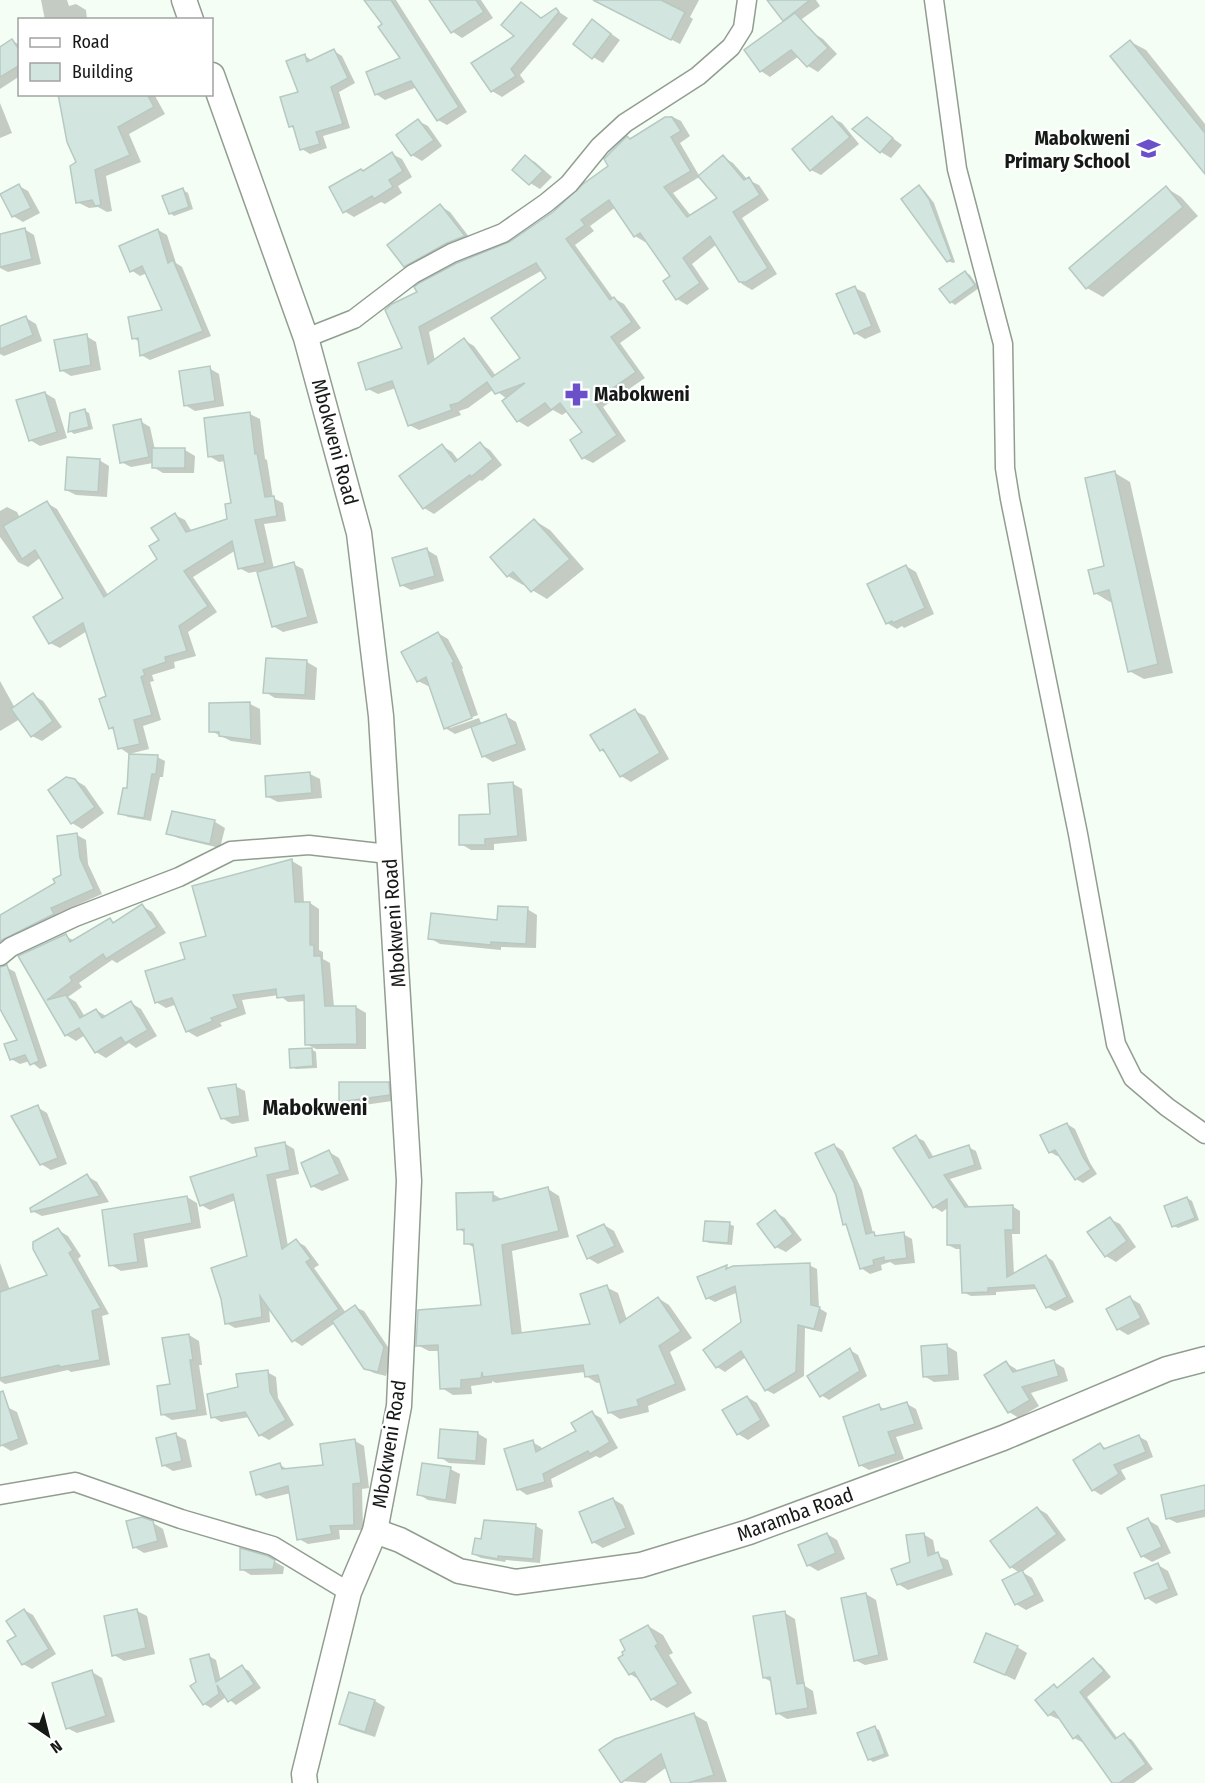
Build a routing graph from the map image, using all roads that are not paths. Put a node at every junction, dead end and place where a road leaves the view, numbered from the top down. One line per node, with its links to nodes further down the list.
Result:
1 (184, 0): 4 (street)
2 (747, 0): 6 (street)
3 (934, 0): 9 (street)
4 (190, 18)
5 (213, 78): 6 (street, Mbokweni Road)
6 (306, 338): 7 (street, Mbokweni Road)
7 (388, 854): 8 (street); 12 (street, Mbokweni Road)
8 (0, 956)
9 (1205, 1134)
10 (1205, 1359): 12 (street, Maramba Road)
11 (0, 1495): 13 (street)
12 (375, 1531): 13 (street, Mbokweni Road)
13 (349, 1592): 14 (street, Mbokweni Road)
14 (305, 1783)

